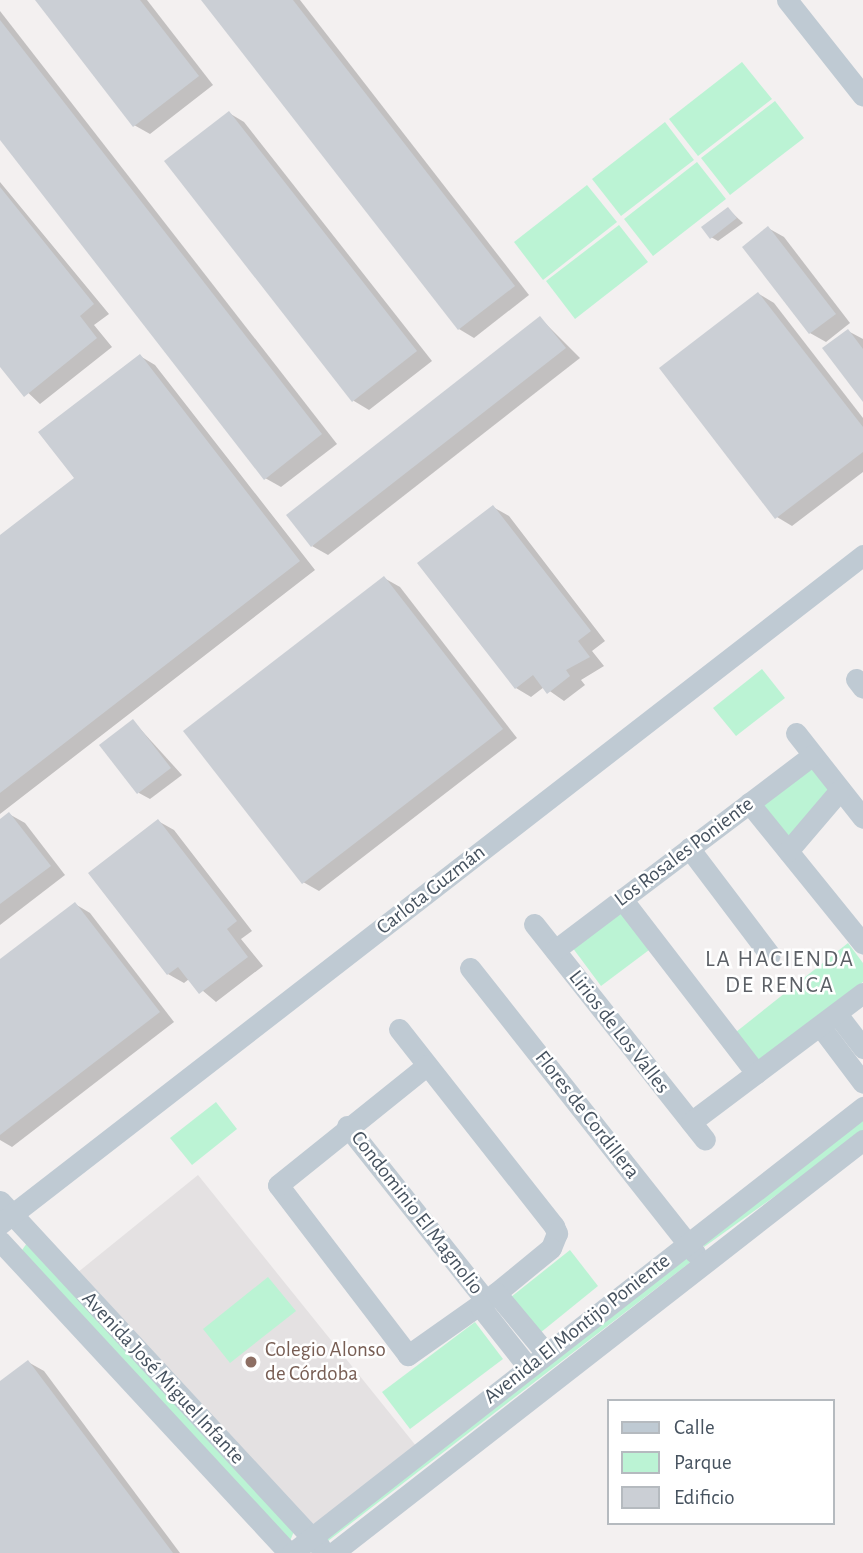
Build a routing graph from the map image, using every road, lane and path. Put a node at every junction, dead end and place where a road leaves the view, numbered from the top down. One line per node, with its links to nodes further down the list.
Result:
1 (787, 0): 2 (street)
2 (863, 96)
3 (863, 555): 29 (street, Carlota Guzmán)
4 (796, 733): 5 (street)
5 (813, 755): 6 (street); 7 (street, Los Rosales Poniente)
6 (840, 790): 8 (street); 10 (street)
7 (749, 803): 9 (street, Los Rosales Poniente); 10 (street)
8 (863, 818)
9 (689, 848): 11 (street, Los Rosales Poniente); 15 (street)
10 (788, 851): 13 (street)
11 (622, 899): 14 (street, Los Rosales Poniente); 22 (street)
12 (534, 924): 14 (street, Lirios de Los Valles)
13 (863, 944)
14 (555, 950): 25 (street, Lirios de Los Valles)
15 (771, 955)
16 (470, 968): 31 (street, Flores de Cordillera)
17 (863, 993): 18 (street)
18 (828, 1020): 20 (street); 22 (street); 23 (street)
19 (399, 1029): 21 (street, Condominio El Magnolio)
20 (863, 1048)
21 (427, 1065): 26 (street, Condominio El Magnolio); 33 (street, Condominio El Magnolio)
22 (756, 1073): 25 (street)
23 (863, 1083)
24 (863, 1107): 31 (street, Avenida El Montijo Poniente)
25 (691, 1122): 27 (street, Lirios de Los Valles)
26 (347, 1126): 33 (street, Condominio El Magnolio); 33 (street, Condominio El Magnolio)
27 (705, 1140)
28 (863, 1140): 32 (street)
29 (4, 1213): 36 (street, Avenida José Miguel Infante)
30 (0, 1241): 37 (street, Avenida José Miguel Infante)
31 (687, 1242): 32 (street, Flores de Cordillera); 34 (street, Avenida El Montijo Poniente)
32 (703, 1263): 38 (street)
33 (487, 1300): 34 (street, Condominio El Magnolio); 35 (street, Condominio El Magnolio)
34 (546, 1353): 35 (street, Avenida El Montijo Poniente)
35 (528, 1367): 36 (street, Avenida El Montijo Poniente)
36 (311, 1536): 37 (street, Avenida El Montijo Poniente); 38 (street, Avenida José Miguel Infante)
37 (290, 1553)
38 (331, 1553)

